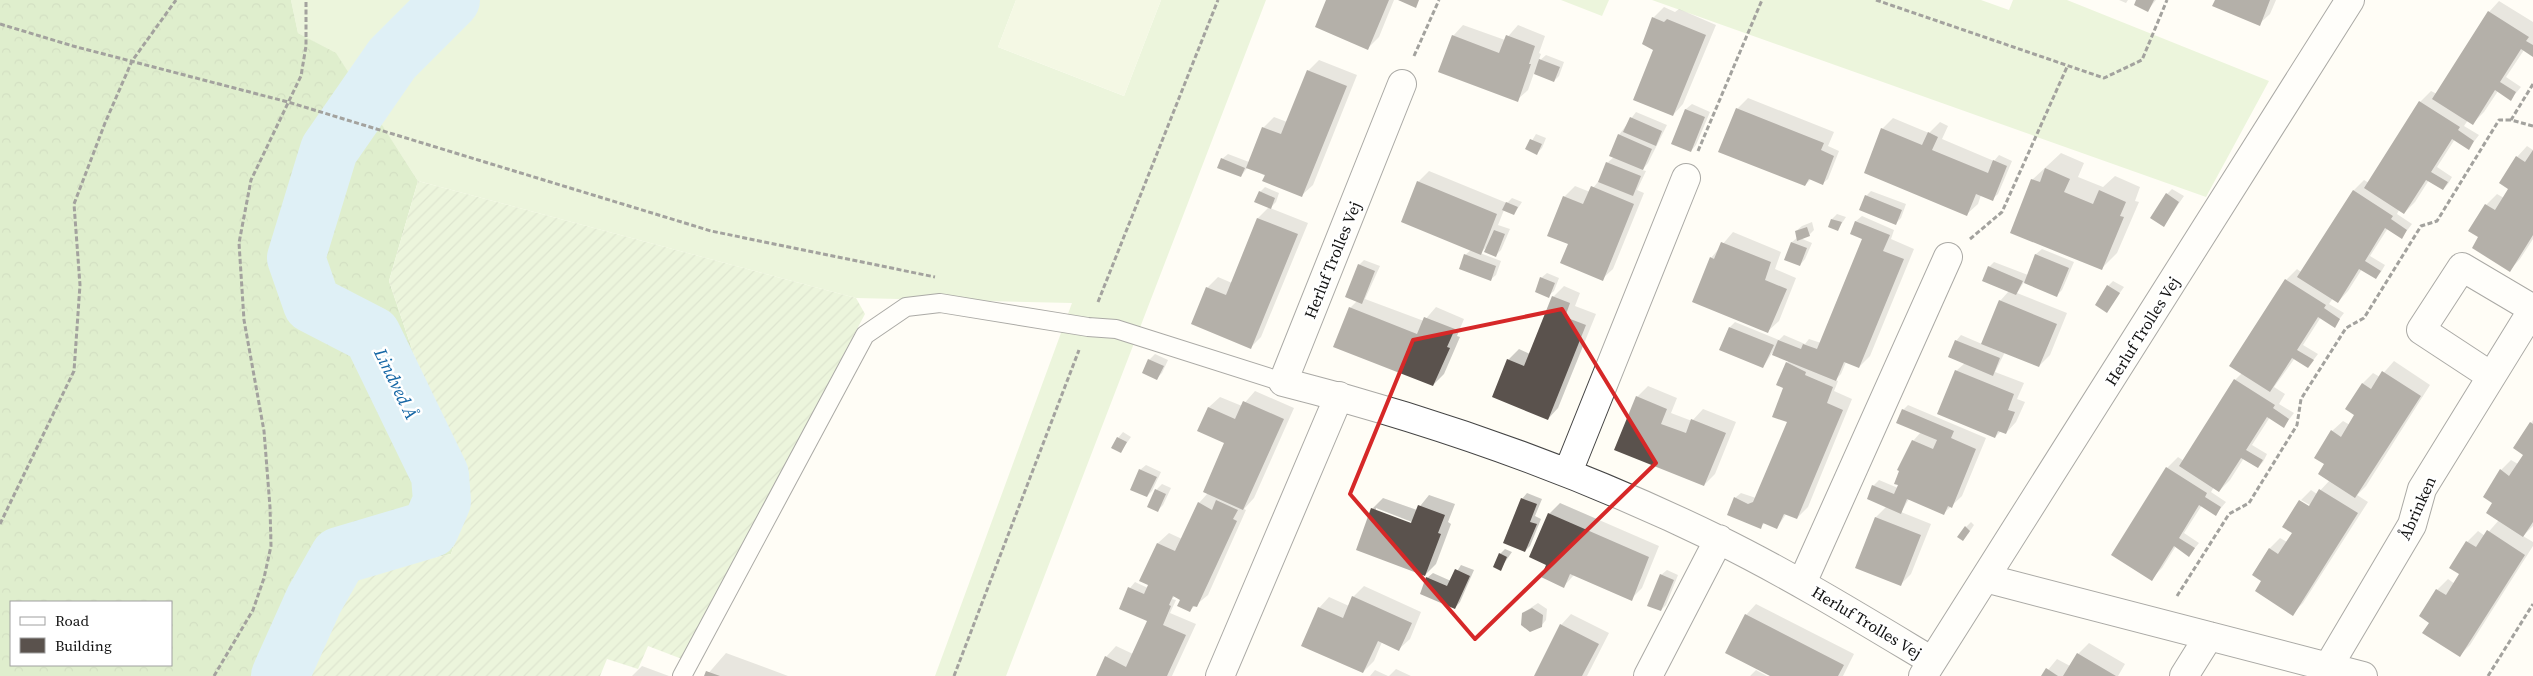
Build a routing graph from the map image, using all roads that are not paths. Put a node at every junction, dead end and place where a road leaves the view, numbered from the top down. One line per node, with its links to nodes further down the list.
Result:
1 (2350, 0): 11 (street, Herluf Trolles Vej)
2 (1402, 84): 7 (street, Herluf Trolles Vej)
3 (1686, 178): 9 (street)
4 (1948, 257): 12 (street, Herluf Trolles Vej)
5 (2533, 309): 6 (street, Åbrinken); 6 (street, Åbrinken)
6 (2492, 376): 14 (street, Åbrinken)
7 (1283, 382): 8 (street, Herluf Trolles Vej); 16 (lane)
8 (1339, 396): 9 (street, Herluf Trolles Vej); 17 (street)
9 (1568, 472): 10 (street, Herluf Trolles Vej)
10 (1719, 540): 12 (street, Herluf Trolles Vej); 18 (street)
11 (1985, 578): 13 (street); 15 (street, Herluf Trolles Vej)
12 (1802, 583): 15 (street, Herluf Trolles Vej)
13 (2208, 636): 14 (street); 19 (street)
14 (2328, 667): 20 (street)
15 (1927, 668)
16 (682, 676)
17 (1220, 676)
18 (1648, 676)
19 (2184, 676)
20 (2363, 676)

